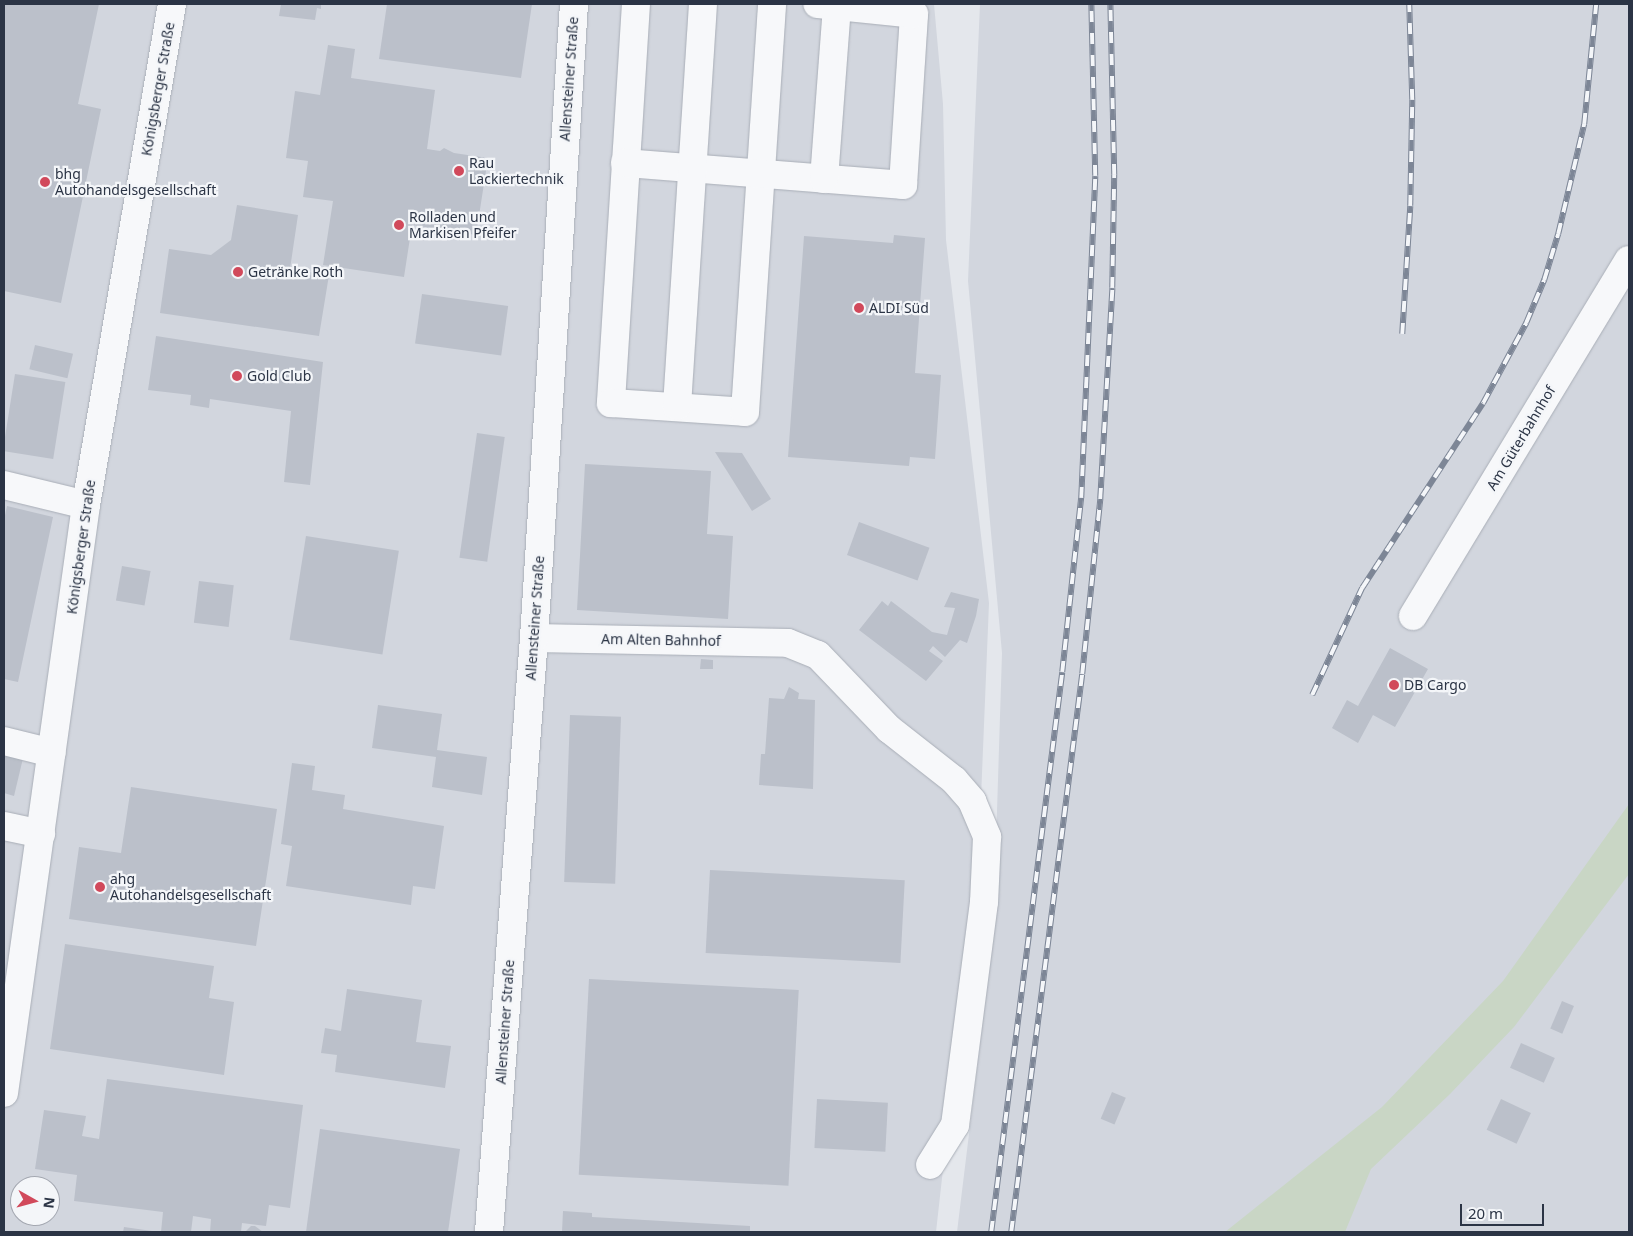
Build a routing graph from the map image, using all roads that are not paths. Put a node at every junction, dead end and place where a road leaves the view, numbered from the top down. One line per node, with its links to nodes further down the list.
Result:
1 (172, 4): 14 (street, Königsberger Straße)
2 (574, 4): 16 (street, Allensteiner Straße)
3 (636, 4): 7 (street)
4 (703, 4): 8 (street)
5 (772, 4): 9 (street)
6 (827, 5): 10 (street); 10 (street)
7 (625, 163): 8 (street); 12 (street)
8 (692, 168): 9 (street); 12 (street)
9 (760, 174): 10 (street); 12 (street)
10 (824, 179)
11 (1629, 260): 15 (street, Am Güterbahnhof)
12 (677, 406)
13 (4, 485): 14 (street)
14 (86, 505): 18 (street, Königsberger Straße)
15 (1413, 616)
16 (534, 638): 22 (street, Am Alten Bahnhof); 23 (street, Allensteiner Straße)
17 (4, 742): 18 (street)
18 (52, 753): 20 (street, Königsberger Straße)
19 (4, 826): 20 (street)
20 (41, 834): 21 (street, Königsberger Straße)
21 (4, 1093)
22 (930, 1165)
23 (489, 1232)

